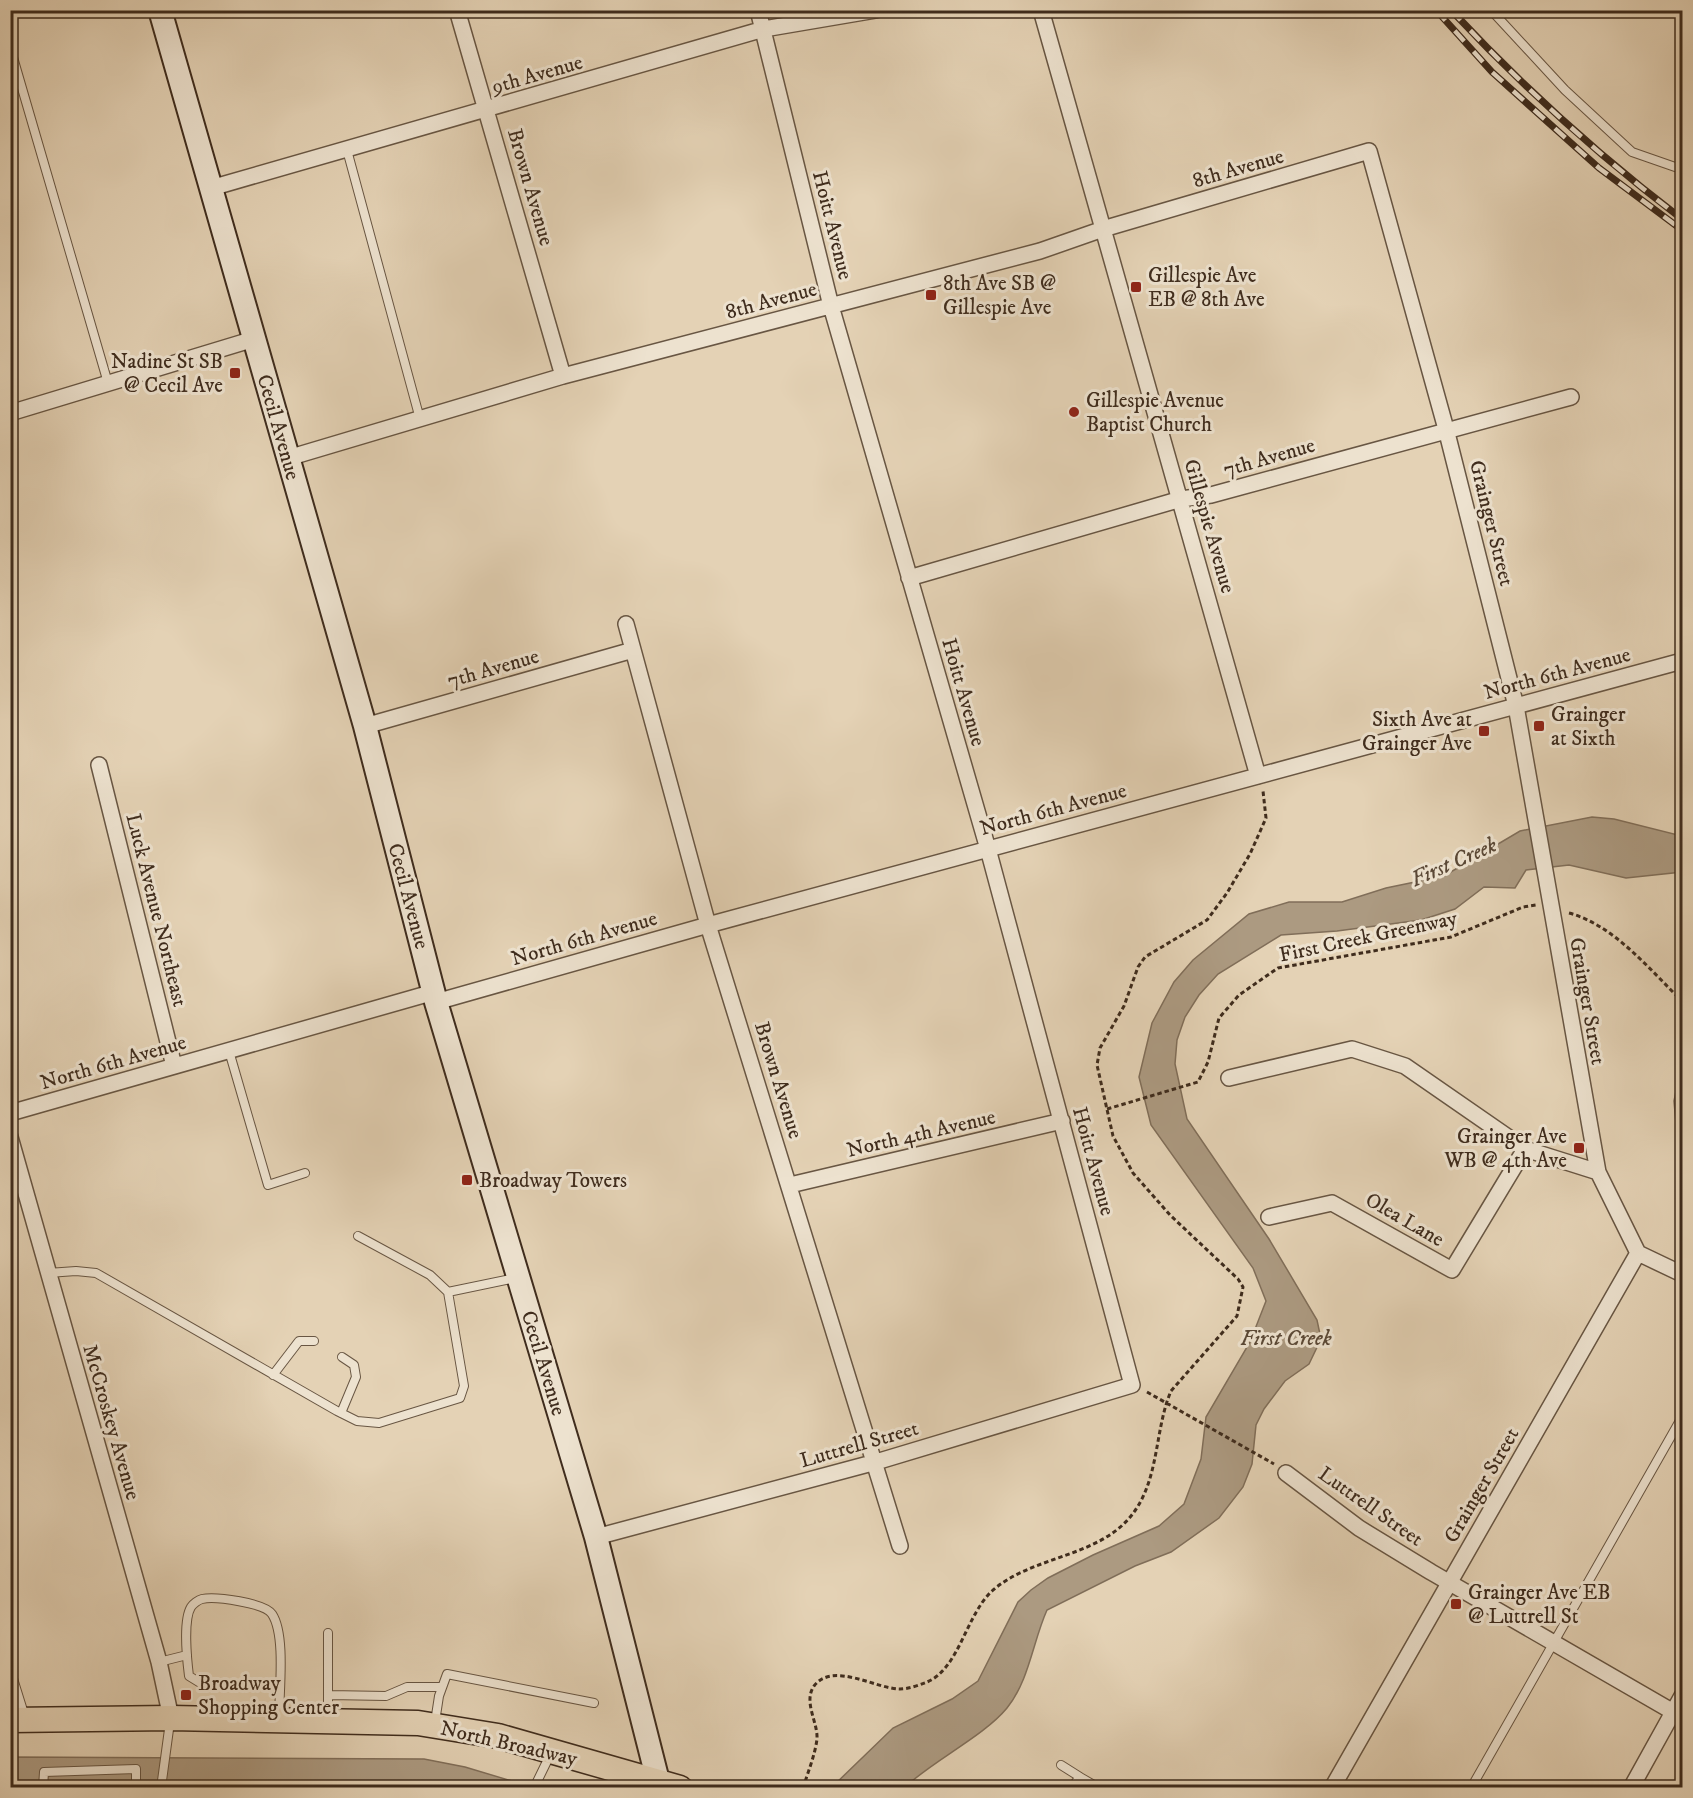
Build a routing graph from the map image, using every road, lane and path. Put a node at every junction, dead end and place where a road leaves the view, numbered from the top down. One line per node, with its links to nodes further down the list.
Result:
1 (160, 10): 13 (street, Cecil Avenue)
2 (457, 10): 9 (street, Brown Avenue)
3 (758, 10): 7 (street, Hoitt Avenue)
4 (876, 10): 7 (street, 9th Avenue)
5 (1041, 10): 14 (street, Gillespie Avenue)
6 (1491, 10): 12 (lane)
7 (764, 29): 9 (street, 9th Avenue); 15 (street, Hoitt Avenue)
8 (10, 48): 18 (lane)
9 (487, 110): 10 (street, 9th Avenue); 17 (street, Brown Avenue)
10 (347, 150): 13 (street, 9th Avenue); 21 (lane)
11 (1369, 152): 14 (street, 8th Avenue); 22 (street, Grainger Street)
12 (1683, 166)
13 (211, 188): 16 (street, Cecil Avenue)
14 (1103, 229): 15 (street, 8th Avenue); 24 (street, Gillespie Avenue)
15 (831, 306): 17 (street, 8th Avenue); 25 (street, Hoitt Avenue)
16 (254, 339): 18 (street); 23 (street, Cecil Avenue)
17 (563, 376): 21 (street, 8th Avenue)
18 (108, 383): 20 (street)
19 (1571, 397): 22 (street, 7th Avenue)
20 (10, 412)
21 (420, 419): 23 (street, 8th Avenue)
22 (1446, 429): 24 (street, 7th Avenue); 29 (street, Grainger Street)
23 (288, 458): 30 (street, Cecil Avenue)
24 (1180, 499): 25 (street, 7th Avenue); 32 (street, Gillespie Avenue)
25 (909, 578): 33 (street, Hoitt Avenue)
26 (626, 624): 27 (street, Brown Avenue)
27 (633, 650): 30 (street, 7th Avenue); 35 (street, Brown Avenue)
28 (1683, 661): 29 (street, North 6th Avenue)
29 (1516, 706): 32 (street, North 6th Avenue); 34 (street, Grainger Street)
30 (365, 726): 36 (street, Cecil Avenue)
31 (99, 765): 39 (street, Luck Avenue Northeast)
32 (1258, 776): 33 (street, North 6th Avenue); 41 (path)
33 (988, 849): 35 (street, North 6th Avenue); 43 (street, Hoitt Avenue)
34 (1551, 909): 37 (path, First Creek Greenway); 41 (path, First Creek Greenway); 46 (street, Grainger Street)
35 (708, 925): 36 (street, North 6th Avenue); 48 (street, Brown Avenue)
36 (435, 997): 38 (street, North 6th Avenue); 54 (street, Cecil Avenue)
37 (1683, 1001)
38 (229, 1051): 39 (street, North 6th Avenue); 47 (lane)
39 (174, 1066): 42 (street, North 6th Avenue)
40 (1229, 1078): 45 (street)
41 (1107, 1109): 60 (path)
42 (10, 1113)
43 (1062, 1121): 48 (street, North 4th Avenue); 59 (street, Hoitt Avenue)
44 (10, 1137): 52 (street, McCroskey Avenue)
45 (1525, 1149): 46 (street); 49 (street, Olea Lane)
46 (1598, 1172): 51 (street, Grainger Street)
47 (305, 1173)
48 (790, 1185): 64 (street, Brown Avenue)
49 (1269, 1217)
50 (358, 1236): 55 (lane)
51 (1638, 1253): 53 (street); 68 (street, Grainger Street)
52 (48, 1273): 58 (lane); 72 (street, McCroskey Avenue)
53 (1683, 1274)
54 (519, 1278): 55 (lane); 66 (street, Cecil Avenue)
55 (448, 1292): 61 (lane)
56 (314, 1341): 58 (lane)
57 (342, 1357): 61 (lane)
58 (273, 1375): 61 (lane)
59 (1132, 1385): 60 (path); 64 (street, Luttrell Street)
60 (1166, 1402): 63 (path); 93 (path)
61 (341, 1413)
62 (1683, 1418): 70 (lane)
63 (1271, 1461)
64 (876, 1462): 66 (street, Luttrell Street); 67 (street, Brown Avenue)
65 (1286, 1473): 68 (street, Luttrell Street)
66 (596, 1537): 88 (street, Cecil Avenue)
67 (900, 1546)
68 (1450, 1583): 70 (street, Luttrell Street); 96 (street, Grainger Street)
69 (328, 1634): 76 (lane)
70 (1555, 1643): 79 (street, Luttrell Street); 97 (lane)
71 (187, 1655): 72 (lane); 74 (lane); 74 (lane)
72 (159, 1662): 80 (street, McCroskey Avenue)
73 (10, 1670): 82 (lane)
74 (279, 1685): 81 (lane)
75 (442, 1687): 76 (lane); 78 (lane); 84 (lane)
76 (329, 1695): 83 (lane)
77 (1683, 1696): 79 (street)
78 (594, 1703)
79 (1678, 1714): 98 (street)
80 (171, 1718): 81 (main road, North Broadway); 82 (main road, North Broadway); 92 (lane)
81 (279, 1719): 83 (main road, North Broadway)
82 (18, 1720)
83 (328, 1720): 84 (main road, North Broadway)
84 (435, 1725): 85 (main road, North Broadway)
85 (551, 1751): 88 (main road, North Broadway); 89 (lane)
86 (1061, 1765): 87 (lane)
87 (1080, 1777): 94 (lane); 95 (lane)
88 (669, 1784)
89 (535, 1785)
90 (43, 1788): 91 (lane)
91 (136, 1788)
92 (160, 1788)
93 (803, 1788)
94 (1071, 1788)
95 (1099, 1788)
96 (1332, 1788)
97 (1471, 1788)
98 (1631, 1788)

